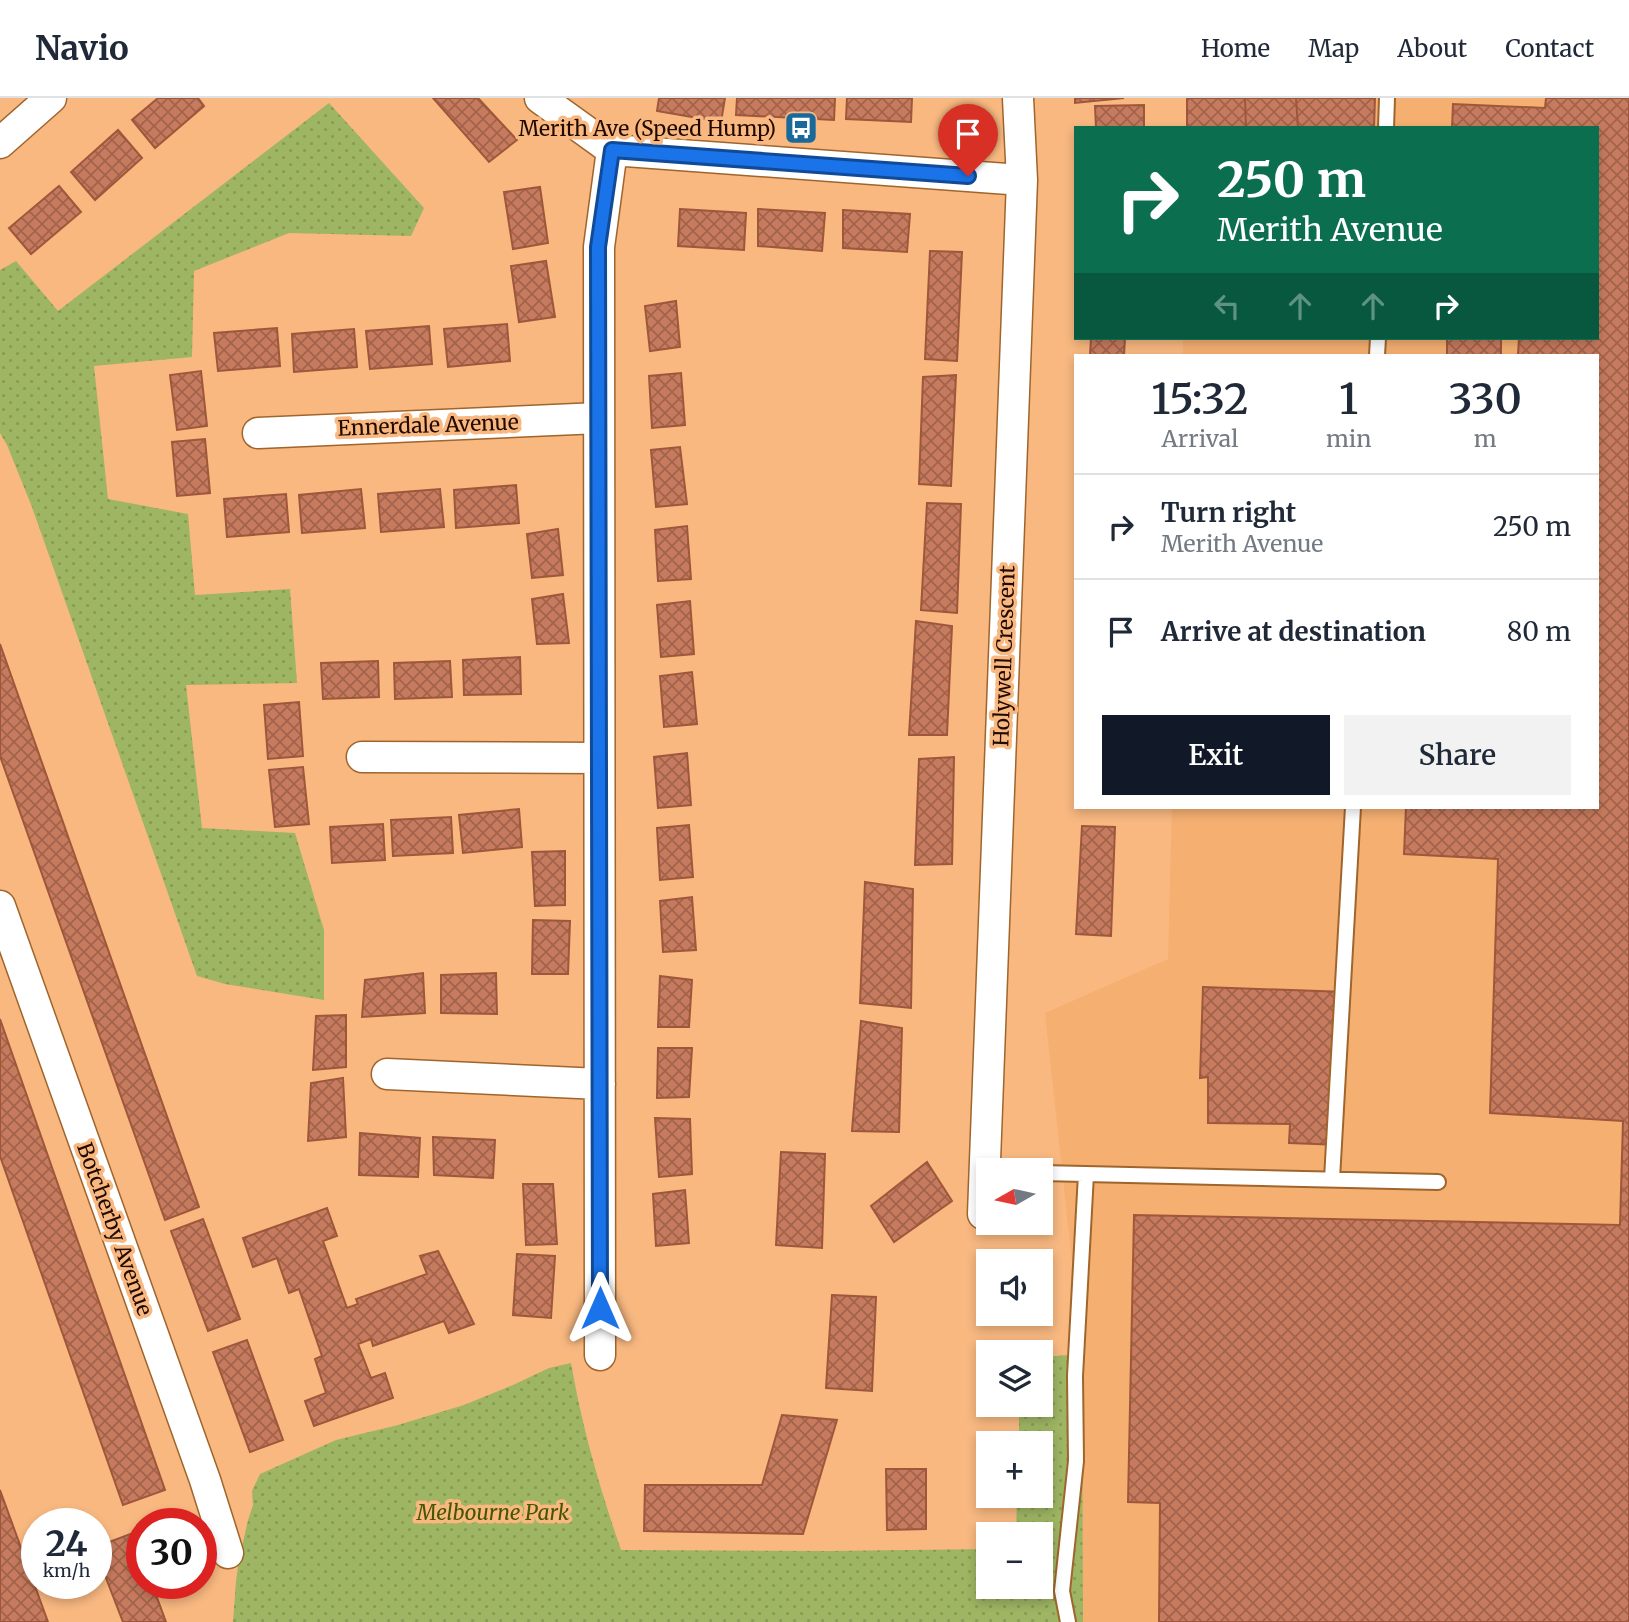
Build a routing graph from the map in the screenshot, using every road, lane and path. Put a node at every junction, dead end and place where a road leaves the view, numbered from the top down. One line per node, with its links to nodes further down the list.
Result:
1 (51, 98): 6 (street)
2 (540, 98): 7 (street)
3 (1018, 98): 8 (street, Holywell Crescent)
4 (1387, 98): 5 (lane)
5 (1386, 126)
6 (0, 144)
7 (612, 150): 8 (street); 9 (street)
8 (1022, 180): 17 (street, Holywell Crescent)
9 (599, 418): 10 (street, Ennerdale Avenue); 12 (street)
10 (258, 433)
11 (362, 757): 12 (street)
12 (599, 758): 16 (street)
13 (1353, 809): 20 (lane)
14 (0, 906): 23 (street, Botcherby Avenue)
15 (387, 1074): 16 (street)
16 (600, 1084): 22 (street)
17 (987, 1158)
18 (1054, 1173): 19 (lane)
19 (1086, 1174): 20 (lane); 24 (lane)
20 (1332, 1179): 21 (lane)
21 (1438, 1182)
22 (600, 1355)
23 (228, 1553)
24 (1068, 1622)

